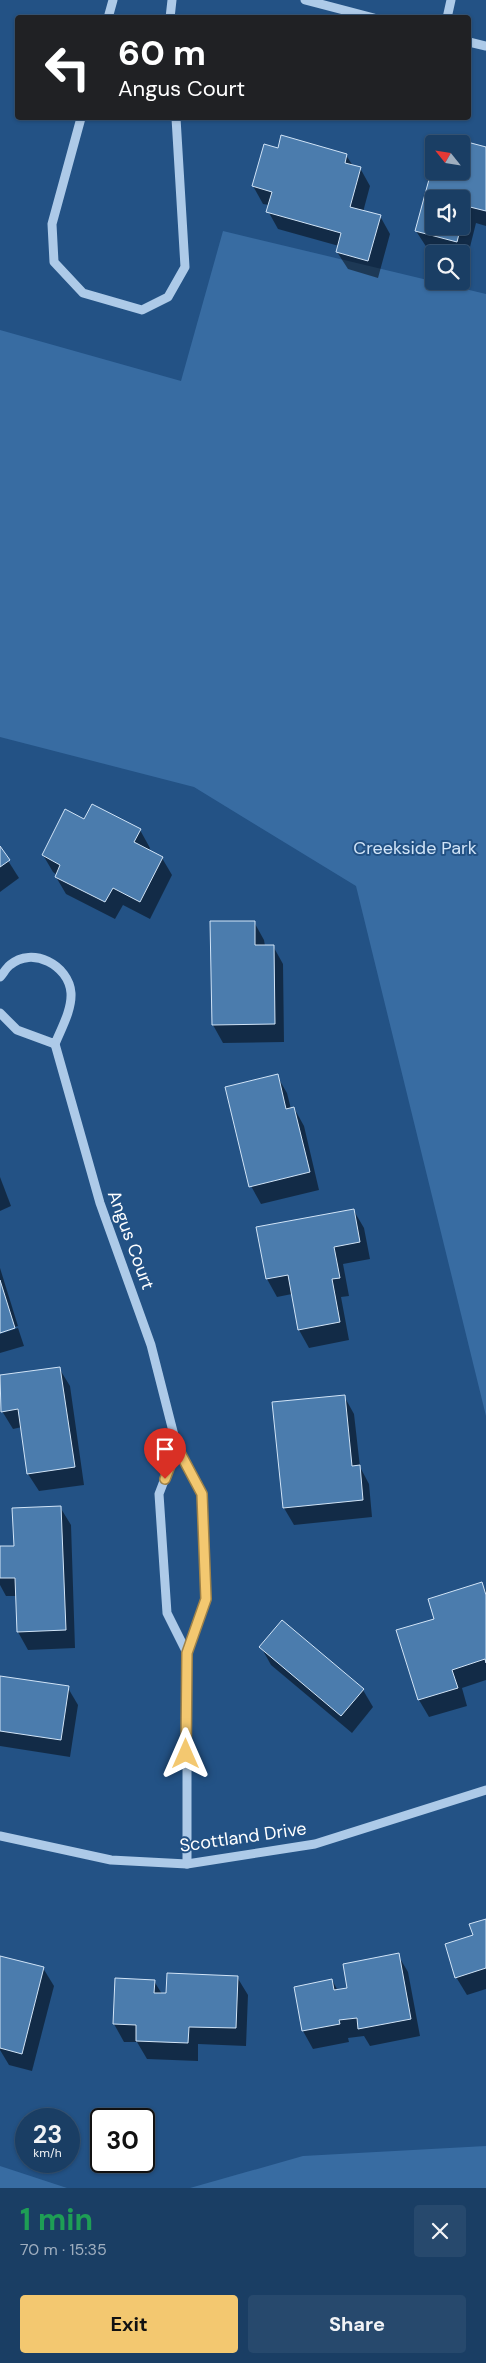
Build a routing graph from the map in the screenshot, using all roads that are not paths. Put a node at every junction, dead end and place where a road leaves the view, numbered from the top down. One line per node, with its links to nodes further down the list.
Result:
1 (113, 0): 5 (street)
2 (172, 0): 6 (street)
3 (305, 0): 7 (street)
4 (451, 0): 8 (street)
5 (109, 15)
6 (170, 15)
7 (362, 15)
8 (448, 15)
9 (471, 42): 10 (street)
10 (486, 46)
11 (80, 120): 12 (street)
12 (176, 120)
13 (0, 977): 15 (street)
14 (0, 1013): 15 (street)
15 (55, 1044): 16 (street, Angus Court)
16 (177, 1447): 17 (street, Angus Court); 17 (street, Angus Court)
17 (187, 1653): 20 (street, Angus Court)
18 (486, 1790): 20 (street, Scottland Drive)
19 (0, 1836): 20 (street, Scottland Drive)
20 (187, 1864)

